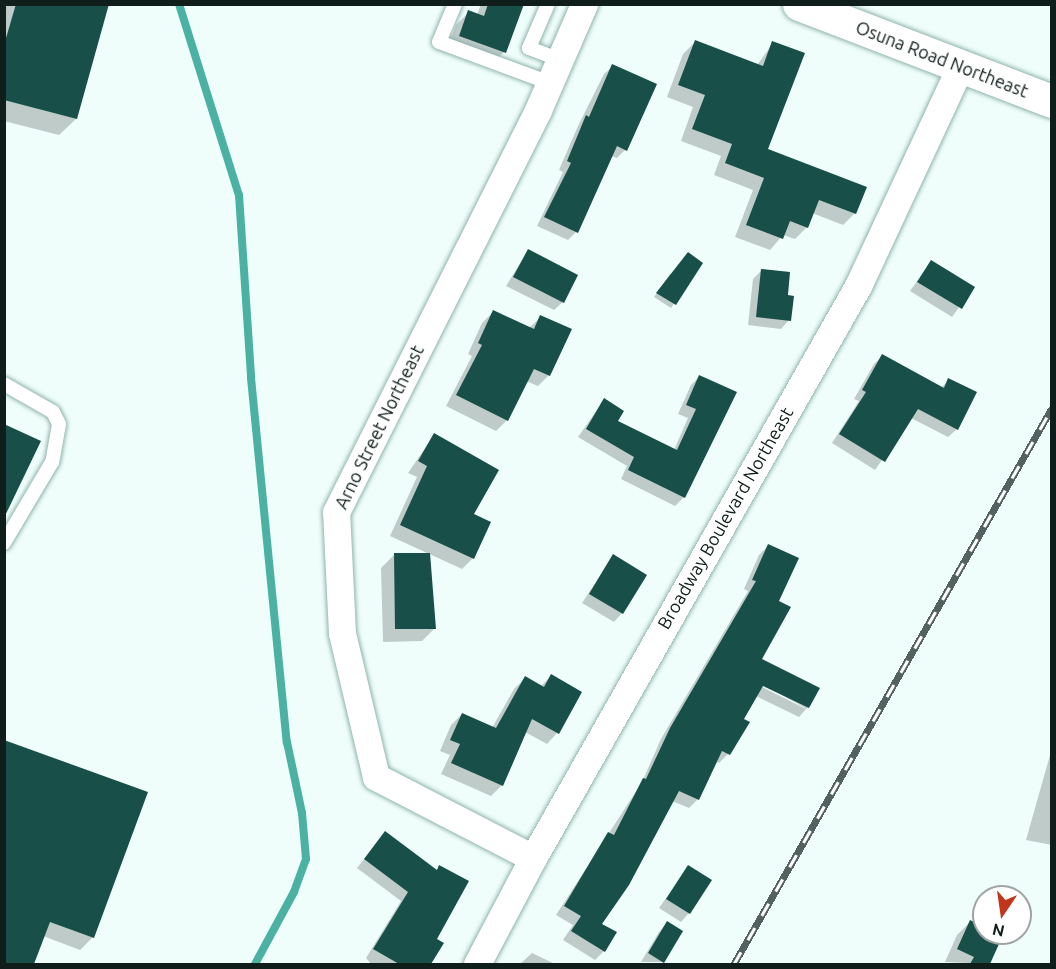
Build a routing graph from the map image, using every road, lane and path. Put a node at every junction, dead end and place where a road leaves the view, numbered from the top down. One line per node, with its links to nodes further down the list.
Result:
1 (455, 4): 6 (lane)
2 (548, 4): 6 (lane)
3 (584, 4): 6 (street, Arno Street Northeast)
4 (799, 4): 5 (main road, Osuna Road Northeast)
5 (961, 65): 7 (main road, Osuna Road Northeast); 10 (street, Broadway Boulevard Northeast)
6 (555, 71): 10 (street, Arno Street Northeast)
7 (1052, 101)
8 (4, 384): 9 (lane)
9 (4, 543)
10 (533, 858): 11 (street, Broadway Boulevard Northeast)
11 (477, 964)

